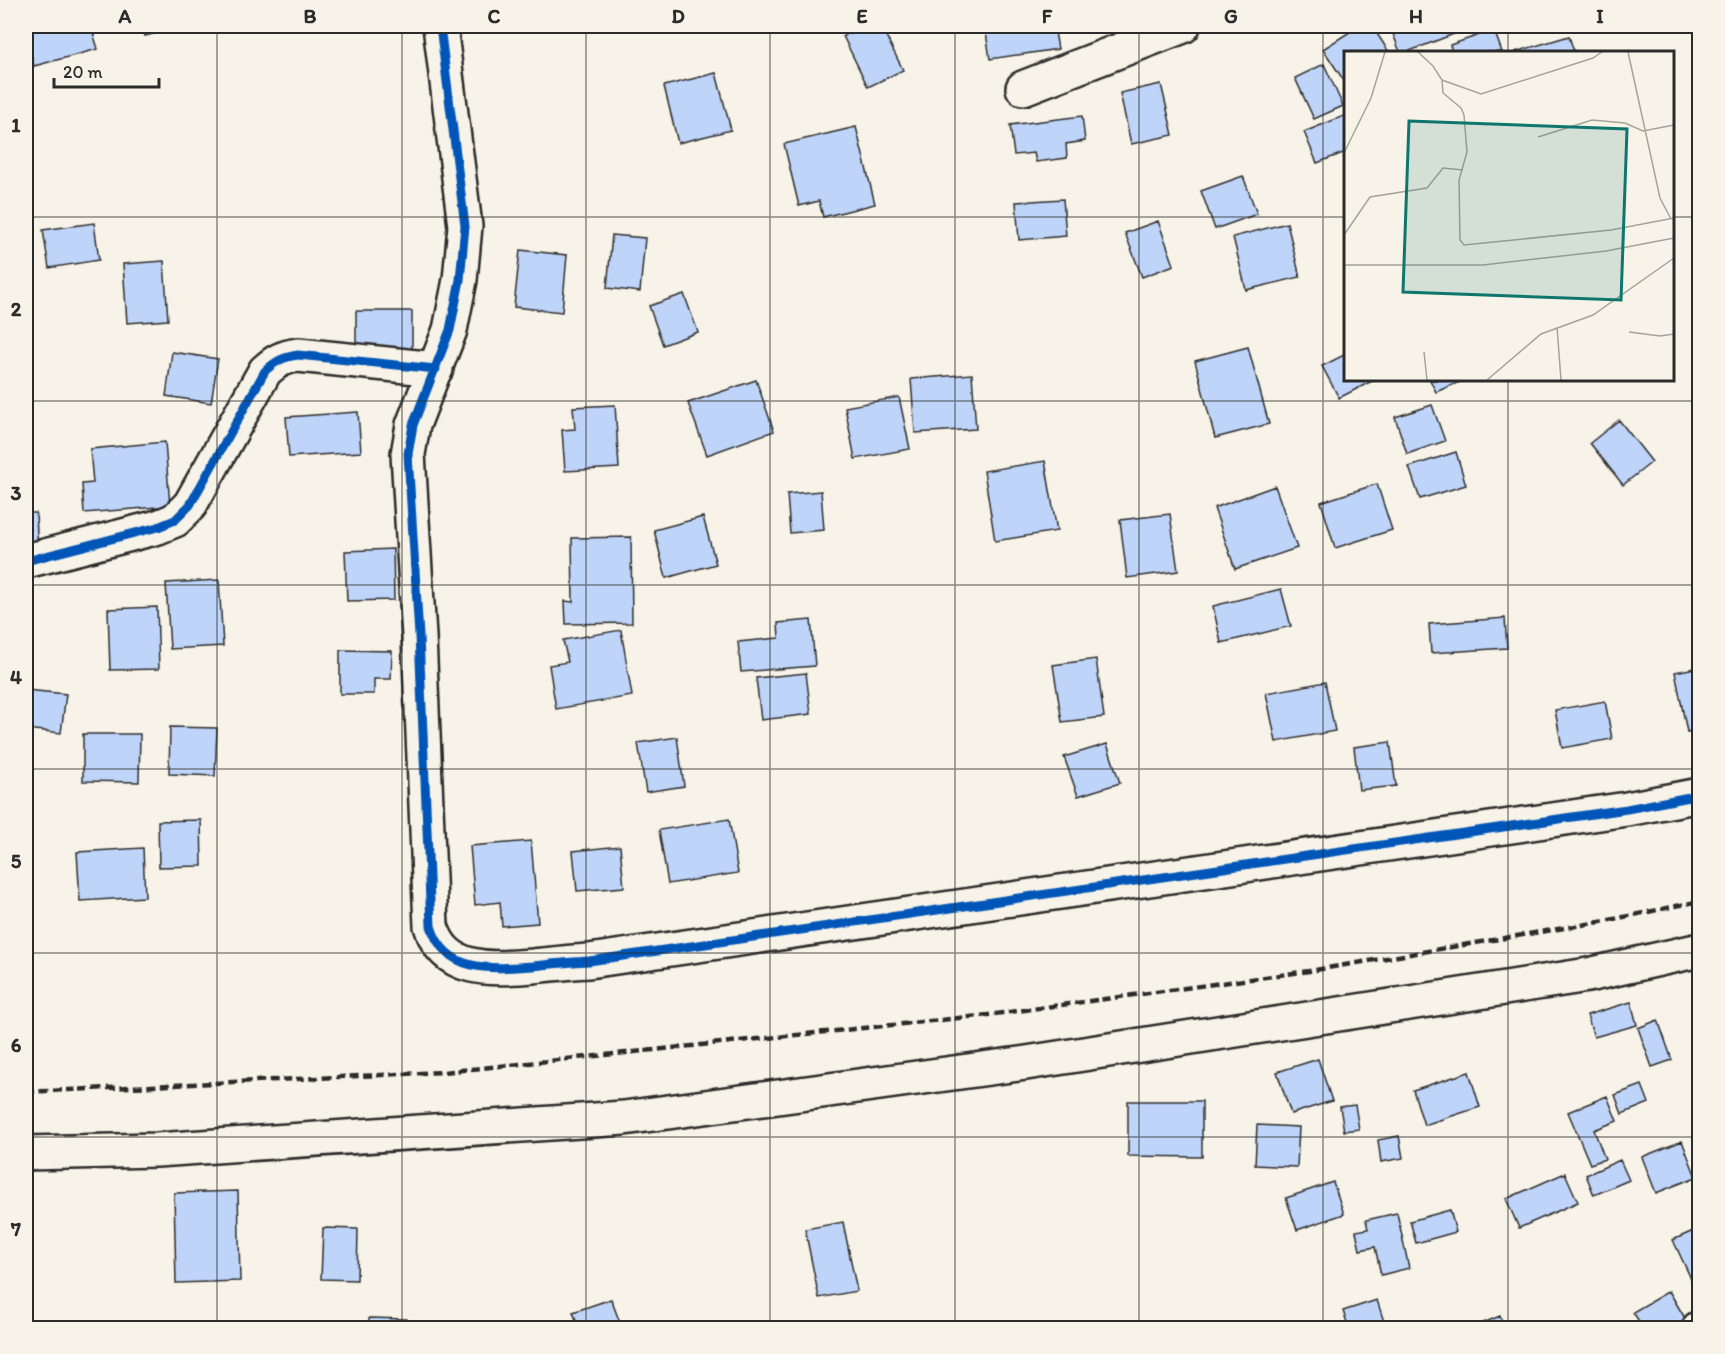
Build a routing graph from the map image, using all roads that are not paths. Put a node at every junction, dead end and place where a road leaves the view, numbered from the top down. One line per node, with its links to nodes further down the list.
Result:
1 (440, 26): 4 (street)
2 (1183, 26): 3 (street)
3 (1023, 88)
4 (436, 369): 5 (street); 6 (street)
5 (26, 561)
6 (1700, 795)
7 (1700, 950): 8 (street)
8 (26, 1153)

